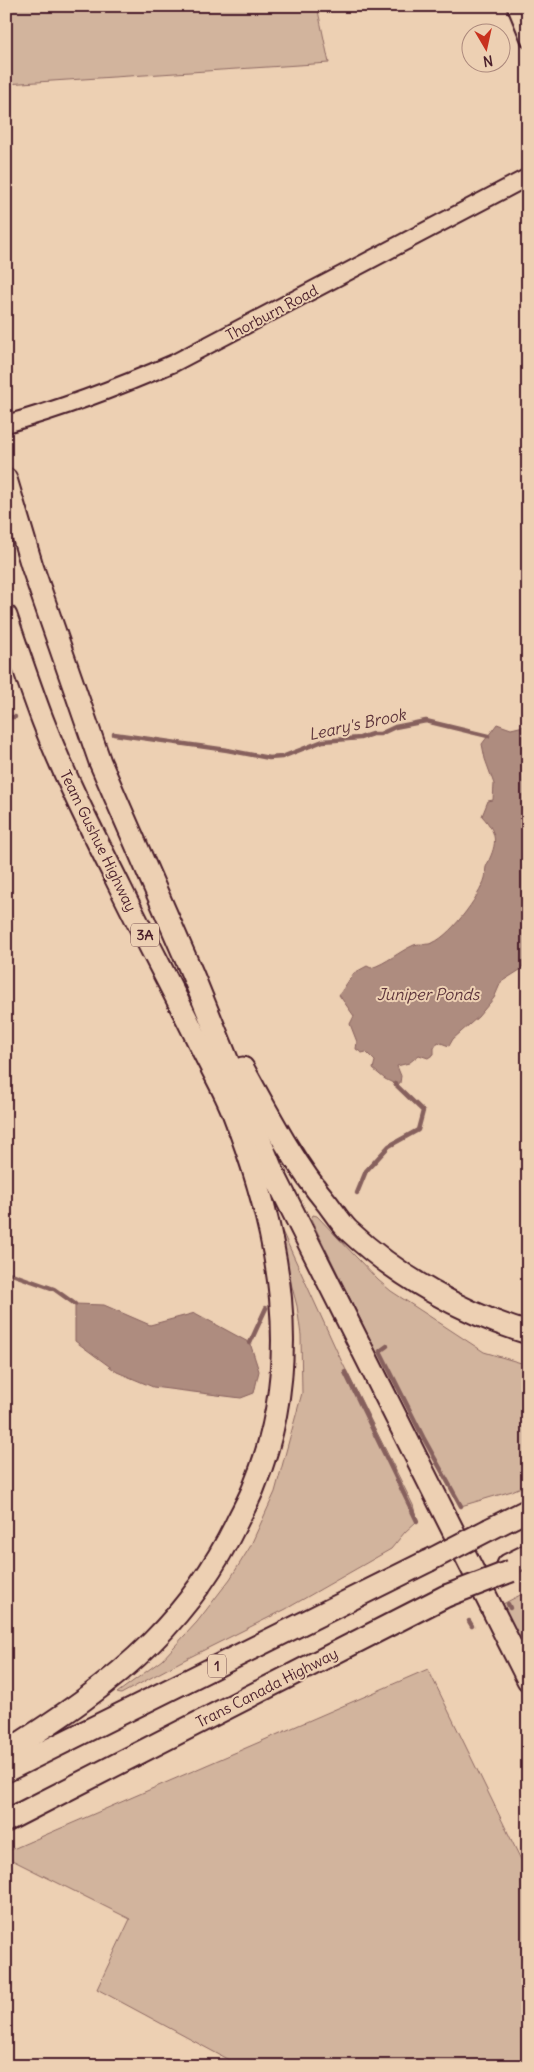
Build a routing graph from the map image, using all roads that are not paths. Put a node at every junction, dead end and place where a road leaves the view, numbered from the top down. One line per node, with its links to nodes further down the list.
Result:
1 (513, 6): 2 (street)
2 (528, 42)
3 (528, 177): 4 (main road, Thorburn Road)
4 (12, 422)
5 (6, 480): 7 (highway, Team Gushue Highway / 3A)
6 (6, 616): 8 (highway, Team Gushue Highway / 3A)
7 (192, 973): 9 (highway); 10 (highway)
8 (233, 1112): 9 (highway); 15 (highway)
9 (272, 1170): 14 (highway)
10 (528, 1332)
11 (528, 1510): 16 (highway, 1, bridge)
12 (528, 1555): 13 (highway, Trans Canada Highway)
13 (516, 1567): 17 (highway, Trans Canada Highway, bridge)
14 (528, 1680)
15 (6, 1752)
16 (6, 1771)
17 (6, 1822)

